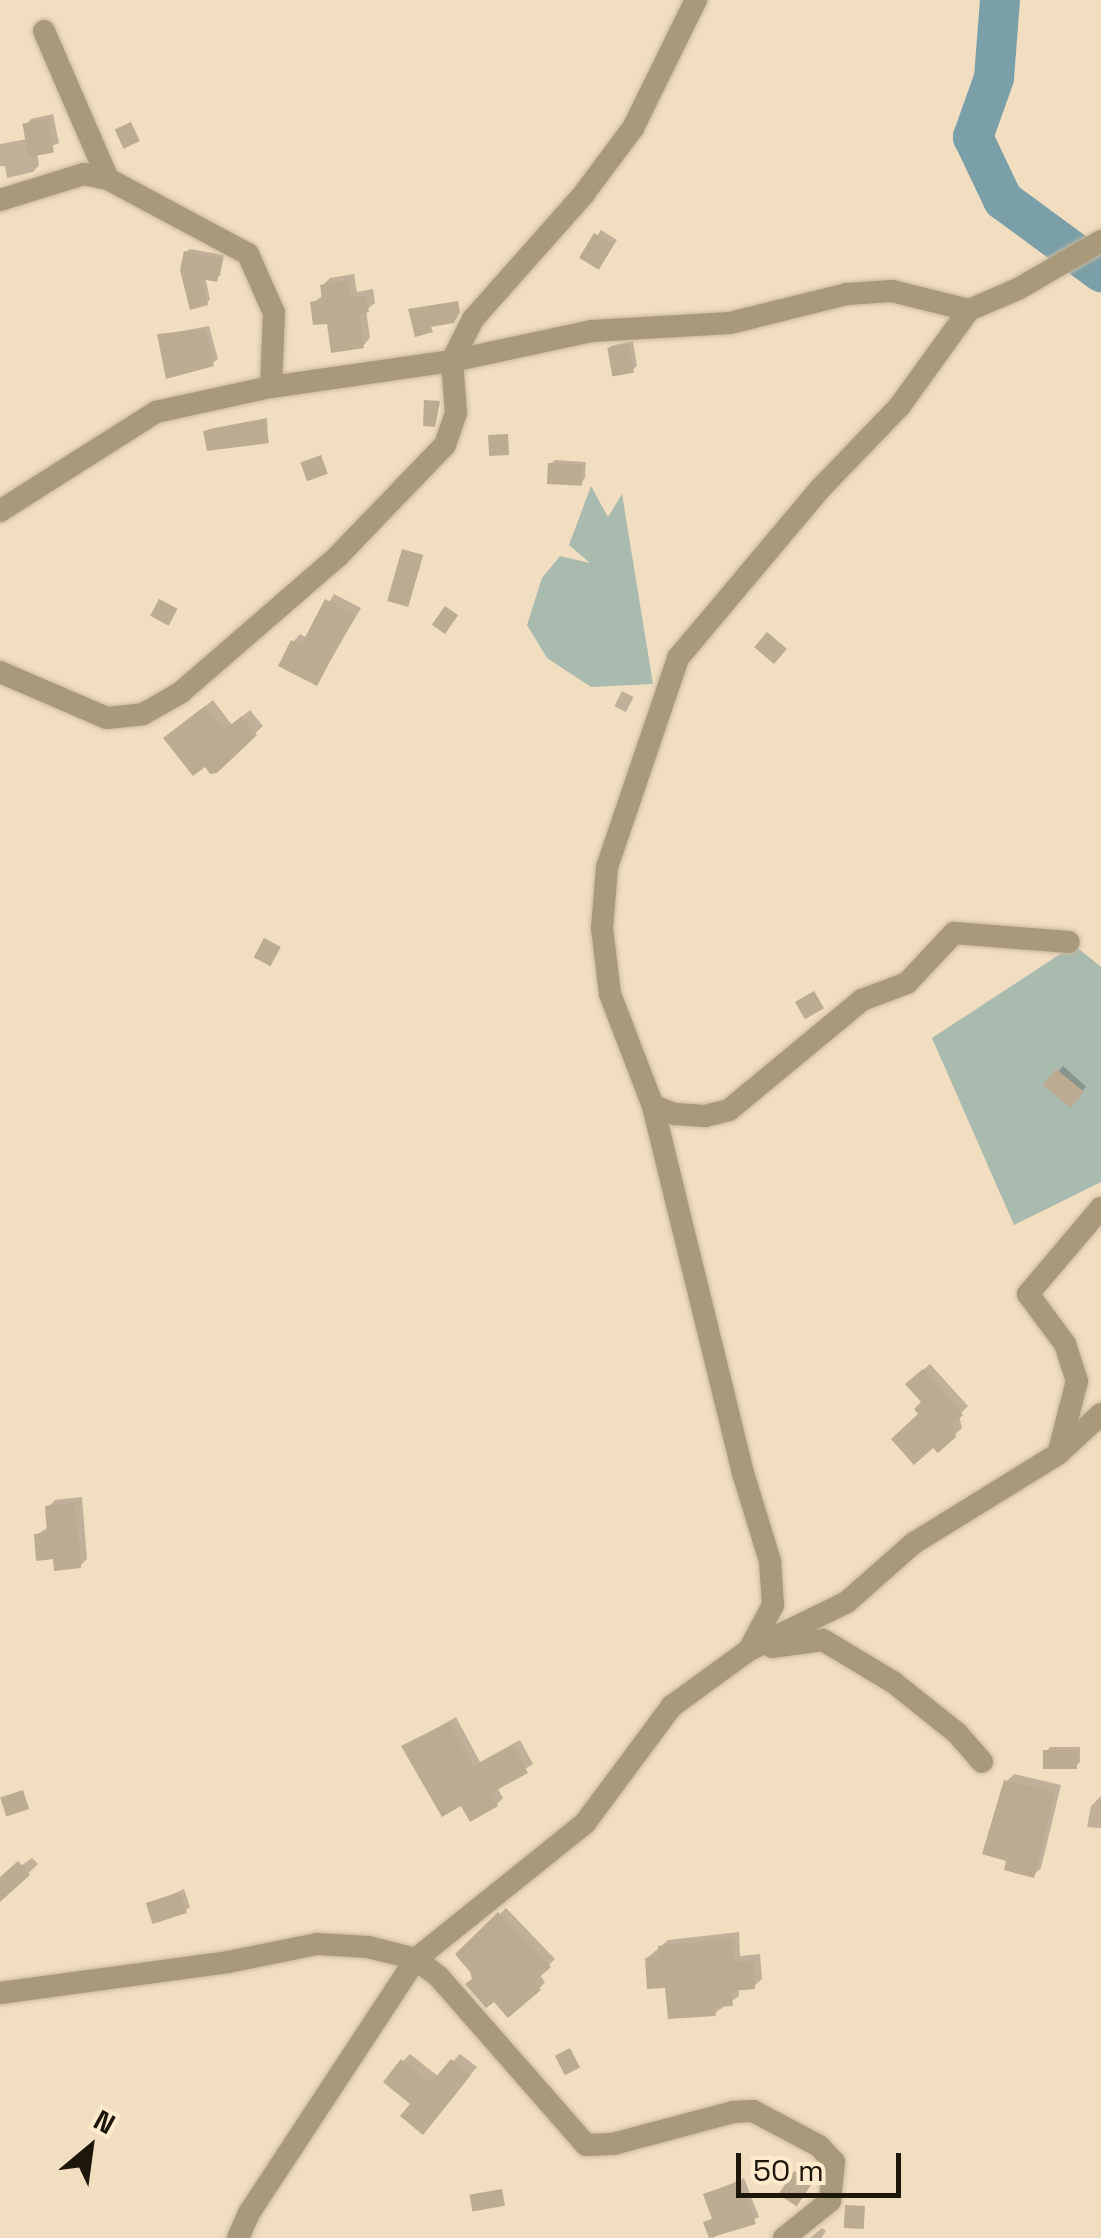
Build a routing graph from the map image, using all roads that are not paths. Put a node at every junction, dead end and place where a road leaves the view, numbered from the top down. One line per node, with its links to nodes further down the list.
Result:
1 (696, 0): 7 (street)
2 (44, 31): 3 (street)
3 (108, 179): 4 (street); 8 (street)
4 (0, 200)
5 (1101, 241): 6 (street)
6 (969, 310): 7 (street); 12 (street)
7 (452, 362): 8 (street); 10 (street)
8 (270, 387): 9 (street)
9 (0, 511)
10 (0, 672)
11 (1069, 942): 12 (street)
12 (653, 1106): 16 (street)
13 (1101, 1208): 15 (street)
14 (1101, 1414): 15 (street)
15 (1058, 1454): 16 (street)
16 (749, 1650): 17 (street); 18 (street)
17 (982, 1762)
18 (416, 1958): 19 (street); 20 (street); 21 (street)
19 (0, 1993)
20 (238, 2238)
21 (784, 2238)

